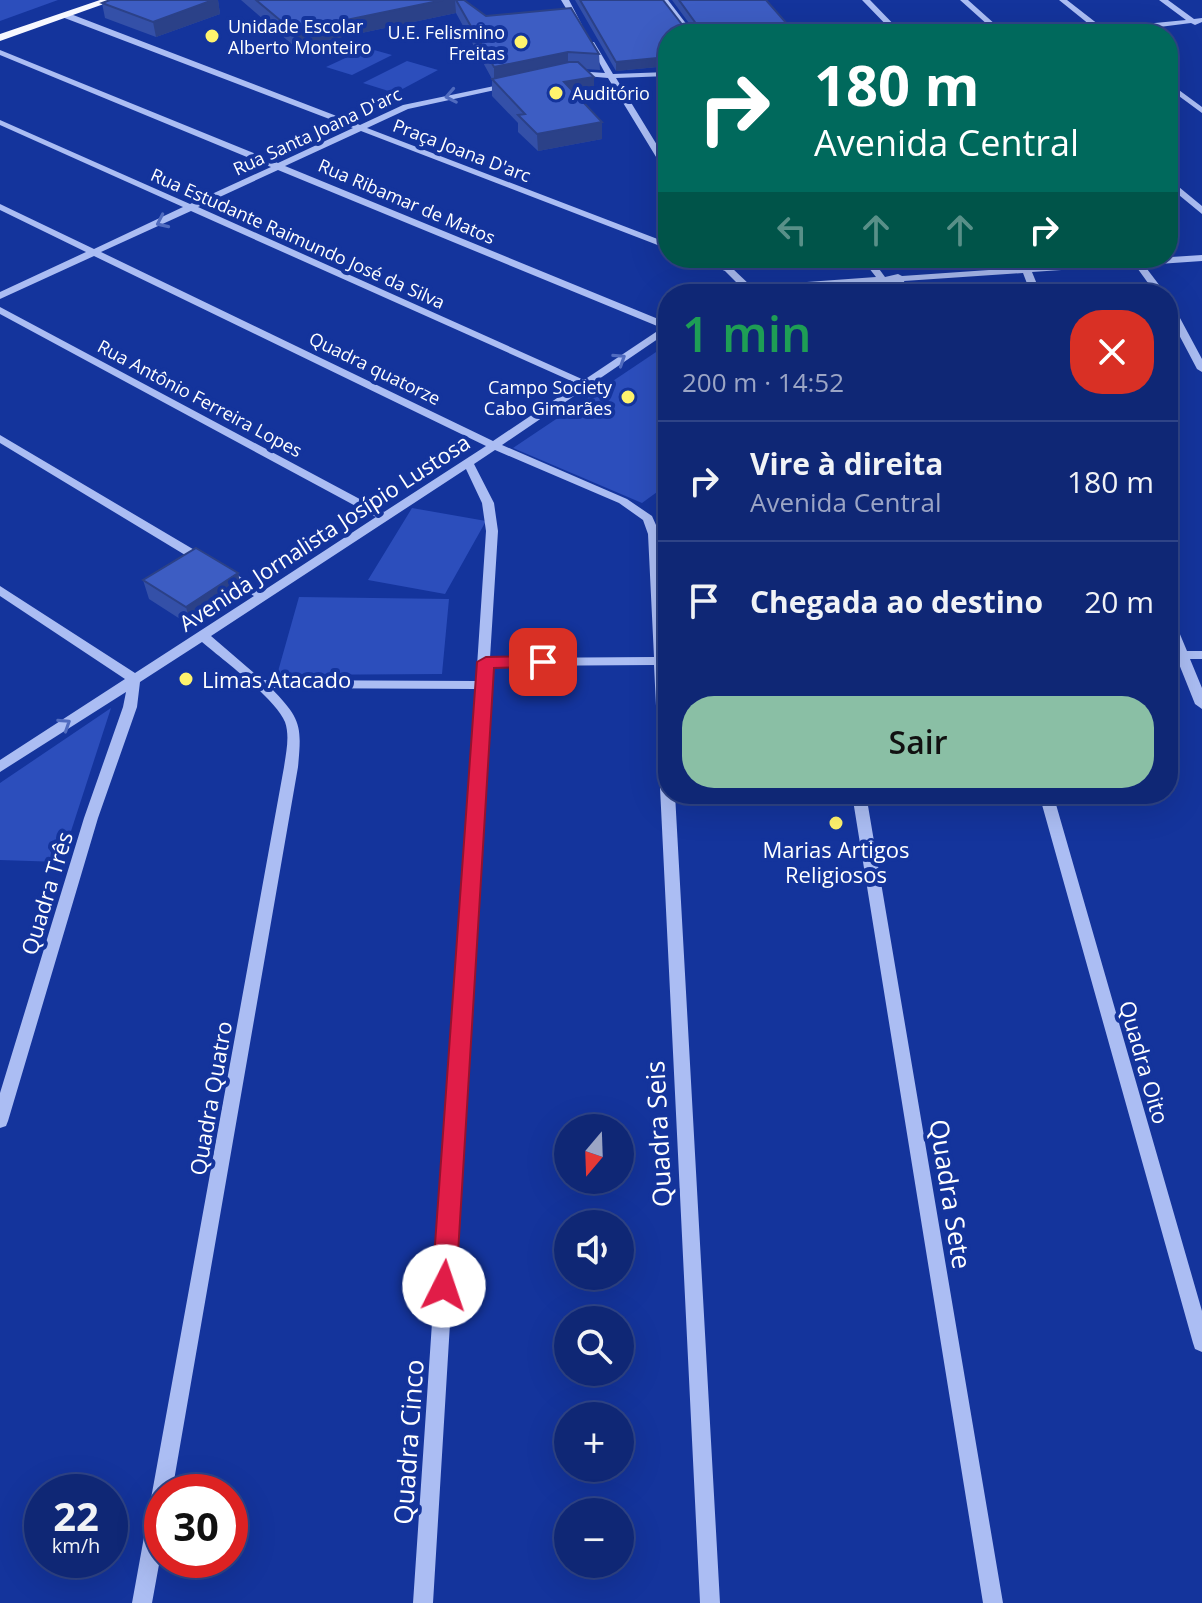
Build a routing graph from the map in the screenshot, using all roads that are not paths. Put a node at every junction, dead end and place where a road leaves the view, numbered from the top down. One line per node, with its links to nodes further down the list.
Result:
1 (77, 0): 17 (main road)
2 (110, 0): 9 (main road)
3 (565, 0): 23 (street)
4 (664, 0): 12 (street)
5 (866, 0): 13 (street)
6 (964, 0): 14 (street)
7 (1063, 0): 15 (street)
8 (1163, 0): 11 (street)
9 (65, 15): 19 (main road); 28 (street, Praça Joana D'arc)
10 (1202, 20): 11 (street)
11 (1192, 21): 16 (street); 18 (street)
12 (682, 24)
13 (889, 24)
14 (991, 24)
15 (1094, 24)
16 (1168, 24)
17 (0, 27)
18 (1202, 28)
19 (0, 38)
20 (0, 52): 30 (street, Rua Ribamar de Matos)
21 (564, 74): 23 (street)
22 (658, 74): 23 (street)
23 (611, 76): 29 (street)
24 (523, 82): 28 (street, Rua Santa Joana D'arc, one-way to 28)
25 (1178, 92): 26 (street)
26 (1202, 111)
27 (0, 122): 33 (street, Rua Estudante Raimundo José da Silva)
28 (361, 129): 30 (street, Rua Santa Joana D'arc); 35 (street, Praça Joana D'arc)
29 (658, 154)
30 (279, 166): 33 (street, Rua Santa Joana D'arc); 52 (street, Rua Ribamar de Matos)
31 (1178, 190): 34 (street)
32 (0, 207): 36 (street, Quadra quatorze)
33 (191, 209): 36 (street, Rua Santa Joana D'arc, one-way to 36); 56 (street, Rua Estudante Raimundo José da Silva)
34 (1202, 211)
35 (658, 242)
36 (95, 254): 50 (street, Rua Santa Joana D'arc); 58 (street, Quadra quatorze)
37 (1202, 258): 38 (street)
38 (1178, 259)
39 (874, 268): 45 (street)
40 (1048, 268): 43 (street)
41 (728, 269): 46 (street)
42 (1005, 270): 43 (street); 44 (street)
43 (1026, 270): 49 (street)
44 (898, 277): 45 (street); 48 (street)
45 (881, 278): 47 (street)
46 (744, 284)
47 (826, 284)
48 (900, 284)
49 (1032, 284)
50 (0, 296)
51 (0, 310): 60 (street, Rua Antônio Ferreira Lopes)
52 (658, 324)
53 (1178, 324): 55 (street)
54 (658, 334): 56 (street, Avenida Jornalista Josípio Lustosa, one-way to 54)
55 (1202, 369)
56 (583, 383): 58 (street, Avenida Jornalista Josípio Lustosa)
57 (0, 438): 63 (street)
58 (492, 445): 59 (street, Avenida Jornalista Josípio Lustosa); 62 (street, Quadra quatorze)
59 (468, 463): 60 (street, Avenida Jornalista Josípio Lustosa); 69 (street)
60 (384, 517): 63 (street, Avenida Jornalista Josípio Lustosa)
61 (0, 590): 70 (street)
62 (658, 590)
63 (263, 596): 64 (street, Avenida Jornalista Josípio Lustosa)
64 (203, 636): 70 (street, Avenida Jornalista Josípio Lustosa); 71 (street, Quadra Quatro)
65 (1178, 655): 66 (street)
66 (1202, 655)
67 (1178, 660): 73 (street)
68 (658, 661): 69 (street)
69 (486, 662): 72 (street, Quadra Cinco)
70 (134, 679): 74 (street, Avenida Jornalista Josípio Lustosa, one-way to 70); 78 (street, Quadra Três)
71 (258, 684): 72 (street); 80 (street, Quadra Quatro)
72 (483, 685): 81 (street, Quadra Cinco)
73 (1202, 704)
74 (0, 767)
75 (670, 804): 82 (street, Quadra Seis)
76 (861, 804): 83 (street, Quadra Sete)
77 (1049, 804): 79 (street, Quadra Oito)
78 (0, 1121)
79 (1202, 1343)
80 (142, 1603)
81 (423, 1603)
82 (710, 1603)
83 (993, 1603)

